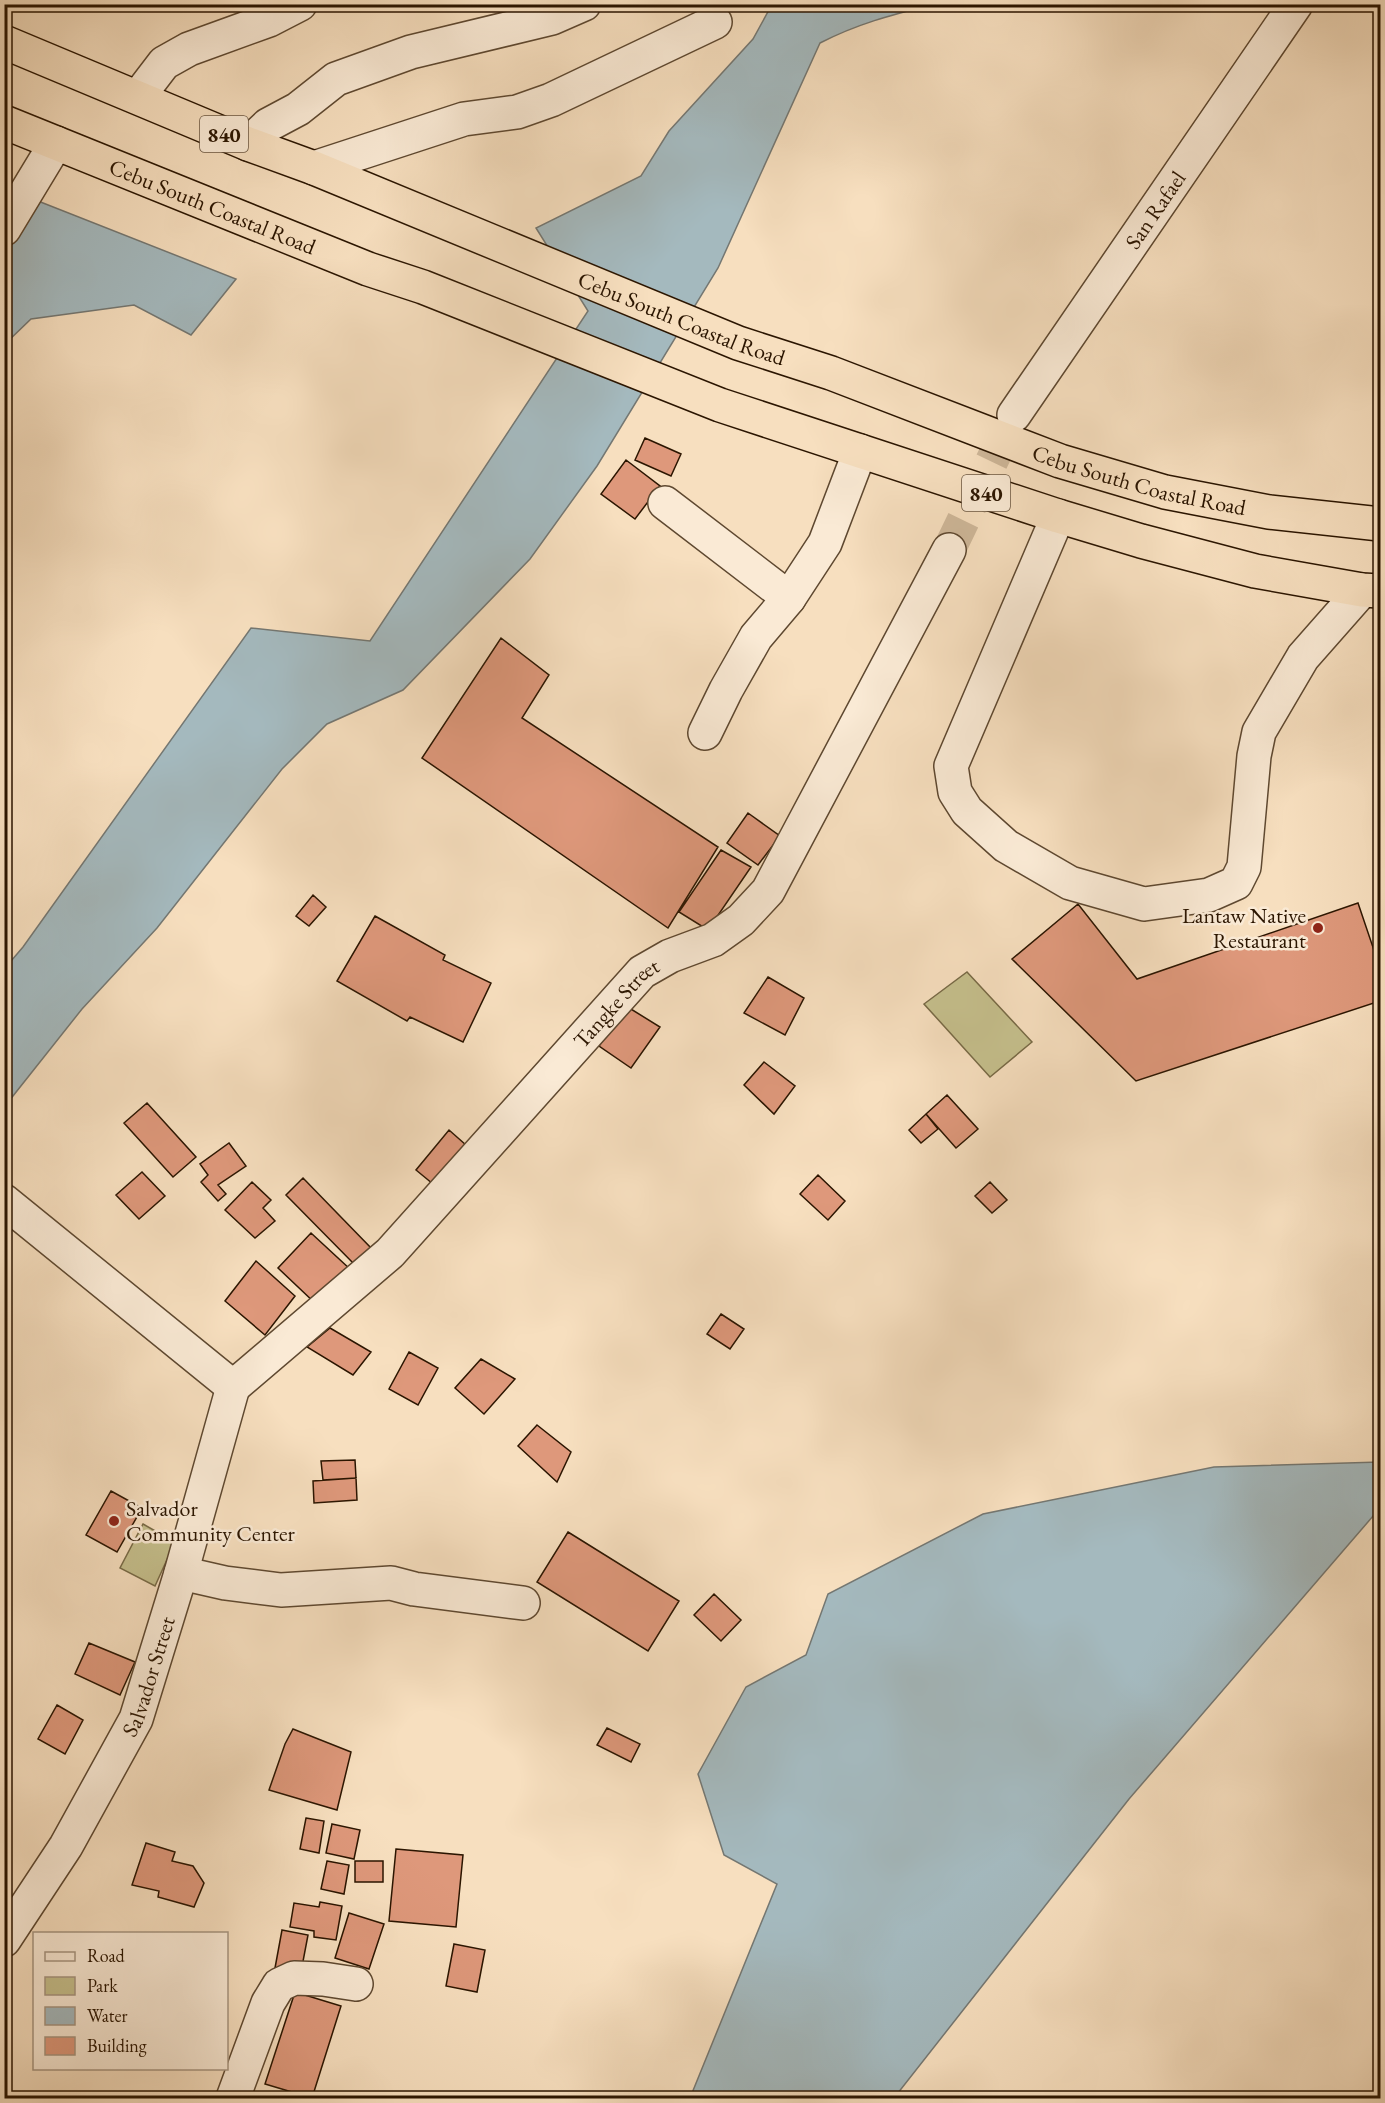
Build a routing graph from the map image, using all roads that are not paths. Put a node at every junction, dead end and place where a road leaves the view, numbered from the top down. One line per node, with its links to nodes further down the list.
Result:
1 (300, 4): 6 (street)
2 (584, 4): 9 (street)
3 (1296, 4): 12 (street, San Rafael)
4 (715, 22): 10 (street)
5 (4, 42): 6 (highway, Cebu South Coastal Road / 840)
6 (138, 97): 9 (highway, Cebu South Coastal Road / 840)
7 (4, 122): 8 (highway, Cebu South Coastal Road / 840)
8 (56, 143): 11 (street); 13 (highway, Cebu South Coastal Road / 840)
9 (248, 144): 10 (highway, Cebu South Coastal Road / 840)
10 (314, 168): 16 (highway, Cebu South Coastal Road / 840)
11 (4, 229)
12 (1014, 415)
13 (860, 451): 15 (highway, Cebu South Coastal Road / 840); 19 (street)
14 (665, 503): 19 (street)
15 (1058, 516): 18 (highway, Cebu South Coastal Road / 840); 18 (street)
16 (1380, 524)
17 (940, 564): 22 (street, Tangke Street)
18 (1371, 590)
19 (789, 598): 20 (street)
20 (705, 733)
21 (4, 1201): 22 (street)
22 (233, 1387): 23 (street, Salvador Street)
23 (181, 1573): 24 (street); 25 (street, Salvador Street)
24 (523, 1603)
25 (4, 1940)
26 (356, 1984): 27 (street)
27 (233, 2098)

